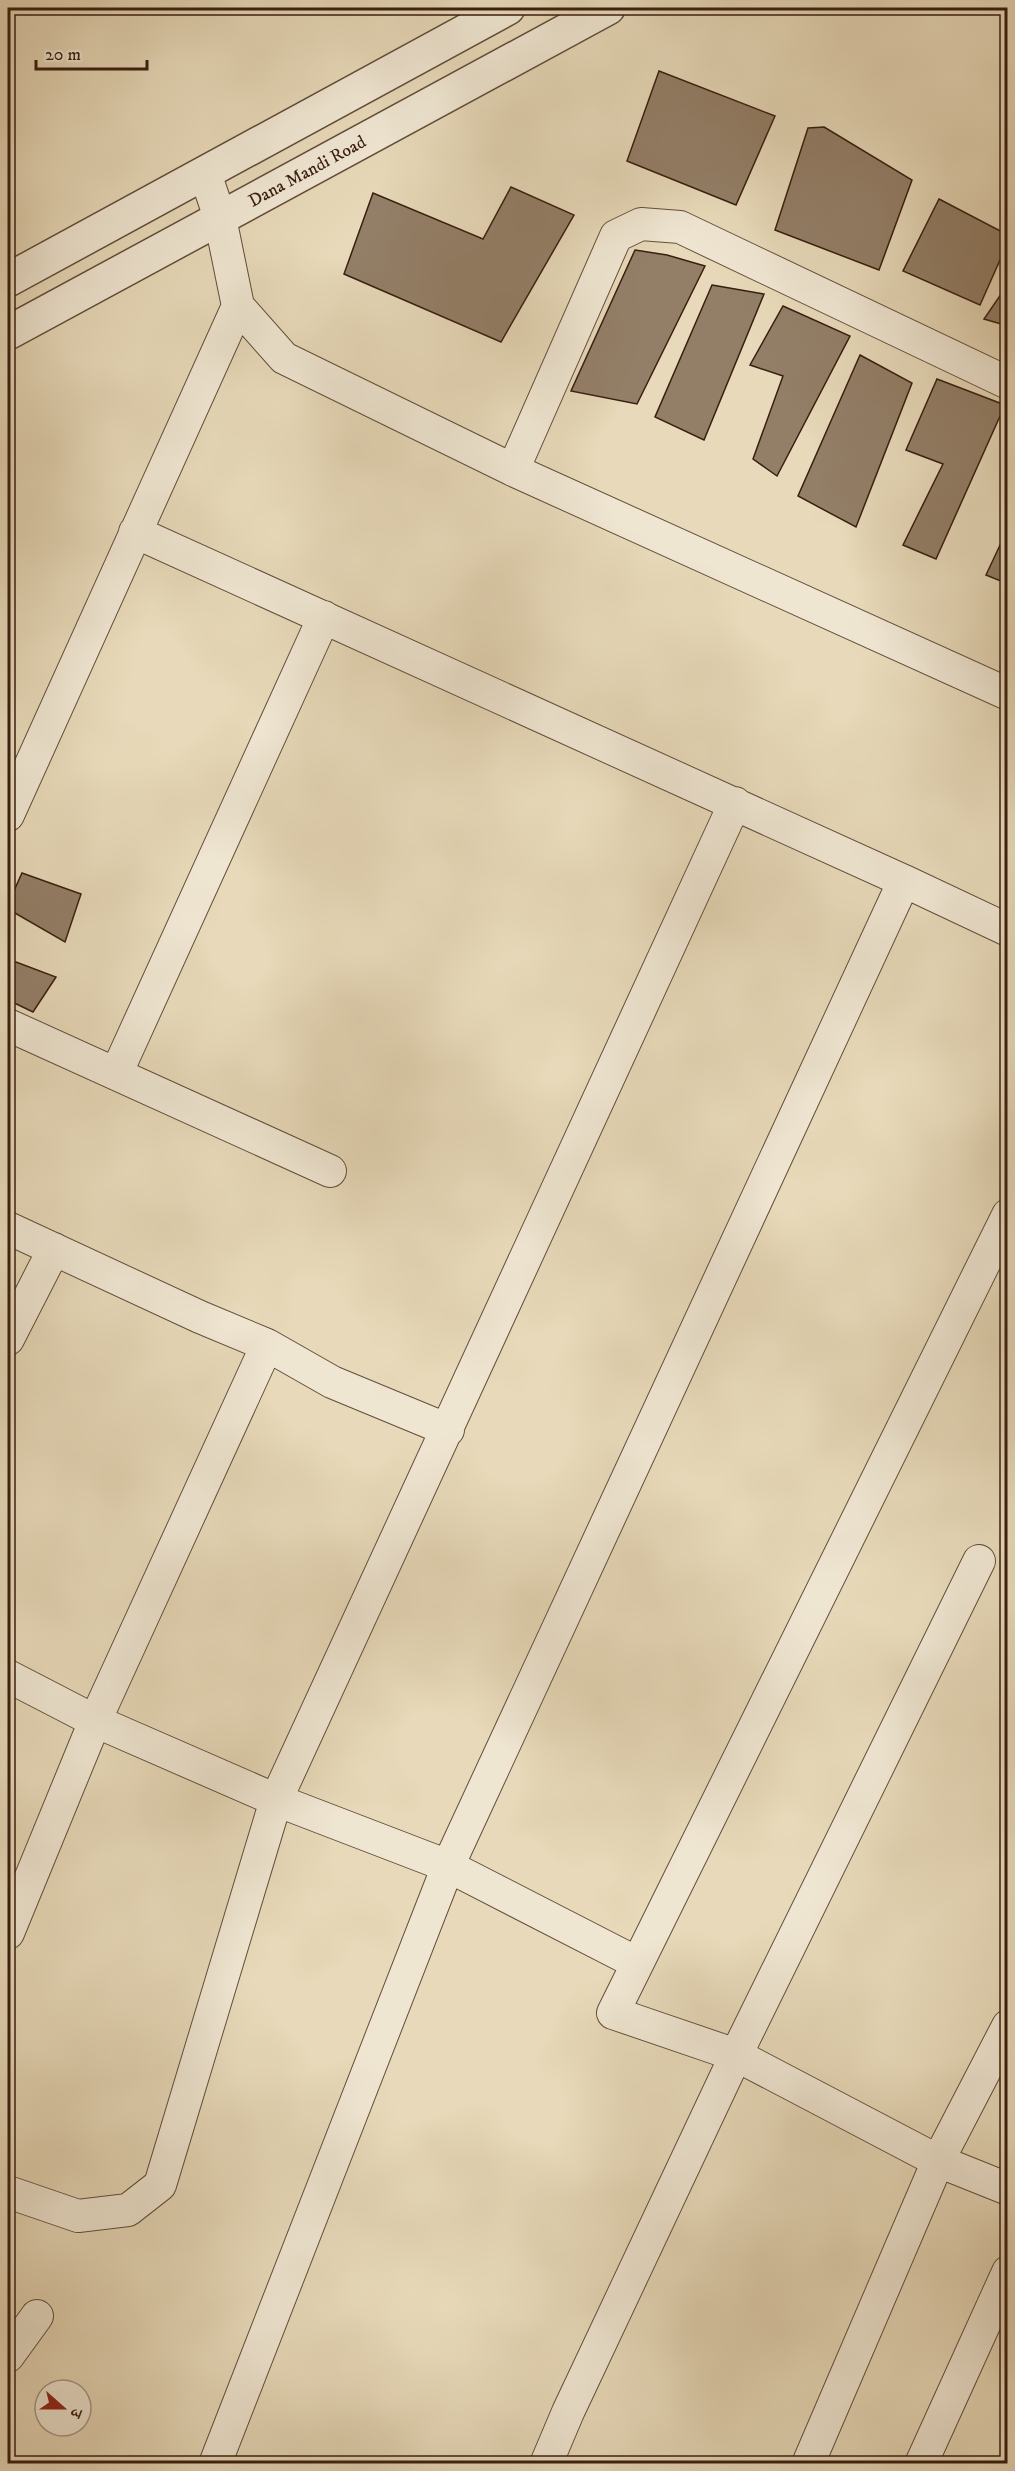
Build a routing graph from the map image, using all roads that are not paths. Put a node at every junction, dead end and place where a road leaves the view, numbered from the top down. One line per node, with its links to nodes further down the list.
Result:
1 (508, 8): 3 (street)
2 (608, 8): 4 (street, Dana Mandi Road)
3 (206, 173): 4 (street); 5 (street)
4 (220, 218): 6 (street); 7 (street, Dana Mandi Road)
5 (8, 280)
6 (238, 306): 9 (street); 10 (street)
7 (8, 333)
8 (1008, 383): 9 (street)
9 (513, 470): 12 (street)
10 (135, 532): 11 (street); 14 (street)
11 (324, 617): 13 (street); 18 (street)
12 (1008, 694)
13 (735, 803): 15 (street); 25 (street)
14 (8, 815)
15 (904, 881): 16 (street); 30 (street)
16 (1008, 930)
17 (8, 1025): 18 (street)
18 (116, 1074): 19 (street)
19 (330, 1171)
20 (1008, 1215): 32 (street)
21 (8, 1228): 22 (street)
22 (54, 1249): 23 (street); 24 (street)
23 (8, 1339)
24 (267, 1345): 25 (street); 28 (street)
25 (448, 1430): 29 (street)
26 (979, 1561): 34 (street)
27 (8, 1676): 28 (street)
28 (95, 1721): 29 (street); 31 (street)
29 (276, 1800): 30 (street); 37 (street)
30 (448, 1866): 32 (street); 41 (street)
31 (8, 1933)
32 (637, 1963): 34 (street)
33 (1008, 2026): 35 (street)
34 (736, 2055): 35 (street); 42 (street)
35 (938, 2161): 36 (street); 43 (street)
36 (1008, 2189)
37 (8, 2192)
38 (1008, 2272): 44 (street)
39 (38, 2316): 40 (street)
40 (8, 2356)
41 (215, 2463)
42 (546, 2463)
43 (808, 2463)
44 (921, 2463)

